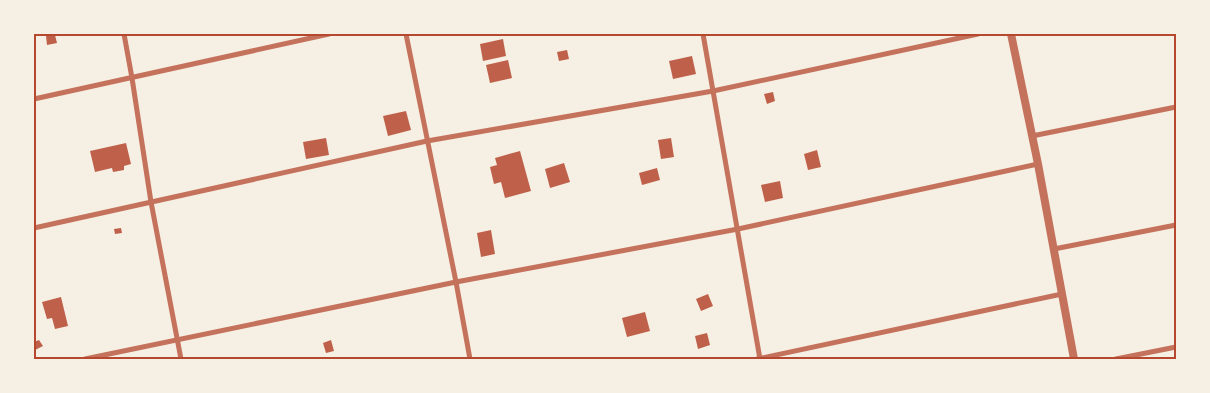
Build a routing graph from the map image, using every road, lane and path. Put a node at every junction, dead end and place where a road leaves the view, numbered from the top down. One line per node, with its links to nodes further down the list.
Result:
1 (124, 34): 7 (street)
2 (329, 34): 7 (street)
3 (406, 34): 12 (street)
4 (703, 34): 8 (street)
5 (978, 34): 8 (street)
6 (1011, 34): 11 (street)
7 (132, 78): 9 (street); 14 (street)
8 (713, 91): 12 (street); 17 (street)
9 (34, 99)
10 (1176, 107): 11 (street)
11 (1032, 136): 13 (street)
12 (427, 141): 14 (street); 19 (street)
13 (1038, 164): 17 (street); 18 (street)
14 (151, 202): 16 (street); 21 (street)
15 (1176, 225): 18 (street)
16 (34, 228)
17 (738, 229): 19 (street); 26 (street)
18 (1054, 249): 20 (street)
19 (456, 282): 21 (street); 25 (street)
20 (1062, 294): 26 (street); 27 (street)
21 (178, 341): 23 (street); 24 (street)
22 (1176, 347): 28 (street)
23 (85, 359)
24 (181, 359)
25 (470, 359)
26 (759, 359)
27 (1074, 359)
28 (1116, 359)

